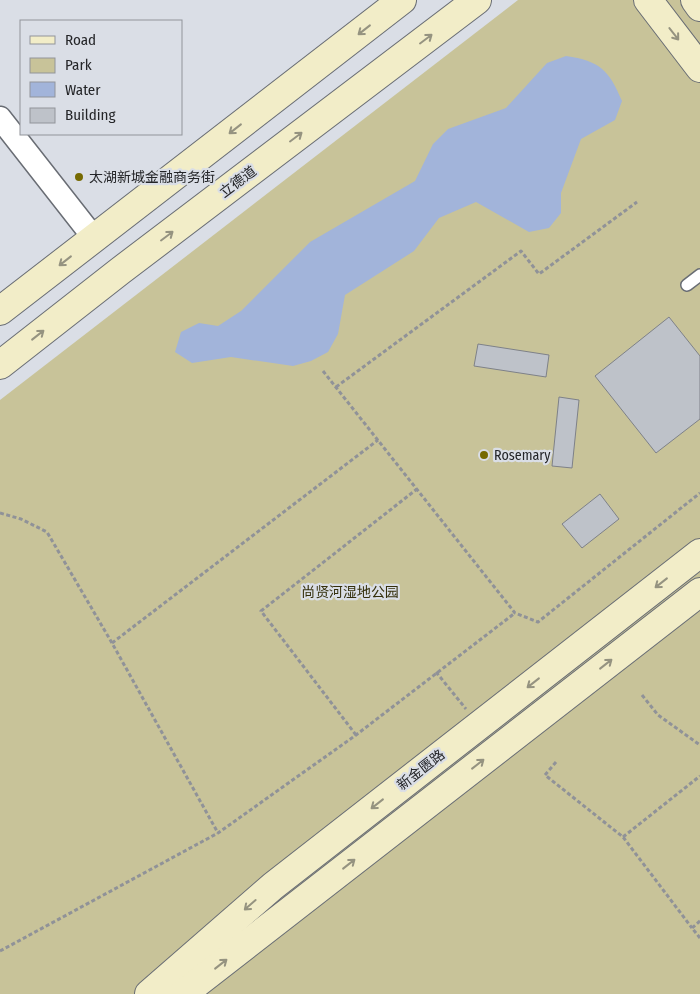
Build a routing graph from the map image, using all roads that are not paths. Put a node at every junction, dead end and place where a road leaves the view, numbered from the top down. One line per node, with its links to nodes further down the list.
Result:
1 (402, 0): 8 (street, one-way to 8)
2 (477, 0): 12 (street, 立德道, one-way to 2)
3 (648, 0): 6 (street, one-way to 6)
4 (695, 0): 5 (street)
5 (700, 7)
6 (700, 68)
7 (0, 118): 8 (street)
8 (94, 238): 11 (street, one-way to 11)
9 (700, 275): 10 (lane)
10 (687, 285)
11 (0, 311)
12 (0, 365)
13 (700, 553): 15 (street, 新金匮路, one-way to 15)
14 (700, 592): 16 (street, one-way to 14)
15 (148, 994)
16 (183, 994)

